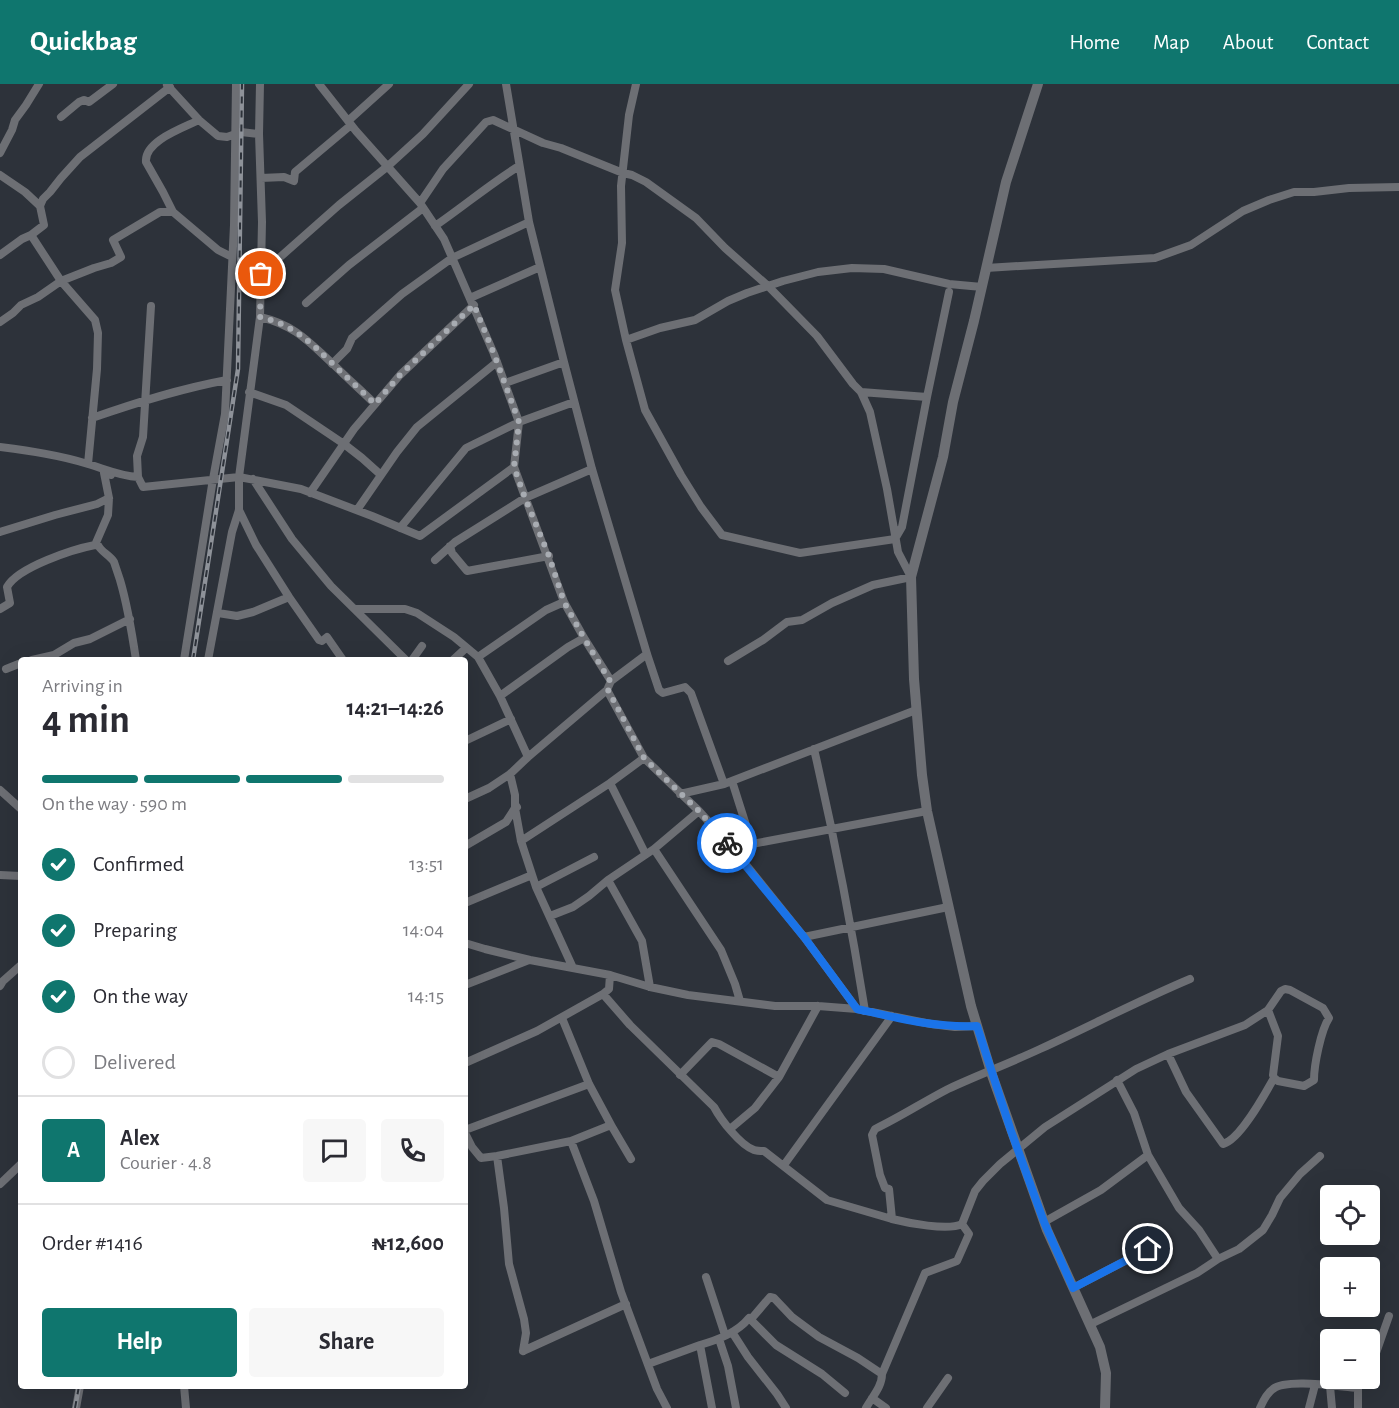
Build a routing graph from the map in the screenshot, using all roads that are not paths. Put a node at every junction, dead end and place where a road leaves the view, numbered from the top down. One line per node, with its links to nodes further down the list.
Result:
1 (39, 84): 18 (street)
2 (113, 84): 12 (street)
3 (236, 84): 17 (street)
4 (260, 84): 16 (street)
5 (319, 84): 14 (street)
6 (389, 84): 14 (street)
7 (469, 84): 19 (street)
8 (506, 84): 15 (street)
9 (636, 84): 21 (street)
10 (1038, 84): 35 (street)
11 (168, 86): 13 (street); 26 (street)
12 (61, 117)
13 (199, 120): 17 (street); 27 (street)
14 (350, 123): 19 (street); 23 (street)
15 (513, 128): 20 (street); 21 (street); 25 (street)
16 (259, 134): 17 (street); 23 (street)
17 (236, 135): 32 (street)
18 (0, 153)
19 (388, 166): 25 (street); 36 (street)
20 (519, 166): 28 (street); 29 (street)
21 (623, 173): 38 (street); 46 (street)
22 (0, 175): 26 (street)
23 (261, 178): 36 (street)
24 (1399, 188): 35 (street)
25 (422, 205): 29 (street); 42 (street)
26 (40, 206): 30 (street)
27 (173, 212): 32 (street); 37 (street)
28 (529, 222): 33 (street); 34 (street)
29 (435, 226): 33 (street)
30 (31, 235): 31 (street); 37 (street)
31 (0, 255)
32 (232, 257): 50 (street)
33 (452, 258): 41 (street); 49 (street)
34 (540, 267): 41 (street); 47 (street)
35 (986, 268): 39 (street)
36 (261, 274): 44 (street)
37 (61, 281): 45 (street); 58 (street)
38 (768, 286): 39 (street); 46 (street); 53 (street)
39 (982, 287): 84 (street)
40 (949, 291): 54 (street)
41 (472, 302): 48 (street); 57 (street)
42 (306, 303)
43 (151, 306): 55 (street)
44 (260, 317): 49 (street); 52 (street)
45 (0, 322)
46 (626, 340): 78 (street)
47 (564, 362): 51 (street); 56 (street)
48 (497, 363): 51 (street); 65 (street)
49 (332, 364): 57 (street)
50 (227, 380): 55 (street); 68 (street)
51 (505, 383): 59 (street)
52 (249, 392): 60 (street); 67 (street)
53 (861, 392): 54 (street); 78 (street)
54 (927, 397): 78 (street)
55 (146, 399): 58 (street); 66 (street)
56 (574, 402): 59 (street); 64 (street)
57 (375, 404): 60 (street)
58 (92, 418): 62 (street)
59 (519, 422): 63 (street); 76 (street)
60 (344, 444): 65 (street); 71 (street)
61 (0, 447): 62 (street)
62 (88, 464): 66 (street)
63 (514, 467): 73 (street); 76 (street)
64 (592, 469): 73 (street); 95 (street)
65 (381, 476): 75 (street)
66 (138, 477): 70 (street)
67 (239, 477): 68 (street); 69 (street); 74 (street)
68 (213, 479): 70 (street); 98 (street)
69 (253, 479): 71 (street); 89 (street)
70 (143, 487): 72 (street)
71 (310, 493): 75 (street)
72 (109, 498): 77 (street); 79 (street)
73 (525, 498): 80 (street); 81 (street)
74 (239, 510): 86 (street); 90 (street)
75 (357, 510): 76 (street)
76 (400, 528)
77 (0, 532)
78 (895, 539): 84 (street)
79 (95, 545): 85 (street); 91 (street)
80 (450, 546): 81 (street); 82 (street)
81 (549, 556): 87 (street)
82 (435, 560)
83 (0, 577): 85 (street)
84 (911, 577): 105 (street); 108 (street)
85 (7, 587): 88 (street)
86 (289, 597): 90 (street); 100 (street)
87 (564, 602): 92 (street); 104 (street)
88 (0, 609)
89 (355, 609): 94 (street); 101 (street)
90 (218, 613): 99 (street)
91 (130, 619): 96 (street); 97 (street)
92 (584, 638): 106 (street); 107 (street)
93 (422, 646): 102 (street)
94 (466, 648): 103 (street); 104 (street)
95 (647, 654): 106 (street); 115 (street)
96 (45, 657)
97 (136, 657)
98 (184, 657)
99 (209, 657)
100 (342, 657)
101 (403, 657)
102 (414, 657)
103 (456, 657)
104 (478, 657): 107 (street)
105 (728, 661)
106 (609, 686): 112 (street); 113 (street)
107 (500, 696): 109 (street)
108 (916, 710): 111 (street); 123 (street)
109 (512, 720): 110 (street); 112 (street)
110 (468, 740)
111 (814, 749): 115 (street); 124 (street)
112 (528, 757): 114 (street)
113 (644, 758): 116 (street); 118 (street)
114 (510, 774): 119 (street); 121 (street)
115 (728, 782): 118 (street); 127 (street)
116 (610, 783): 125 (street); 130 (street)
117 (0, 790): 120 (street)
118 (680, 794): 122 (street)
119 (468, 798)
120 (18, 806)
121 (516, 808): 125 (street); 126 (street)
122 (699, 811): 128 (street); 129 (street)
123 (927, 811): 124 (street); 138 (street)
124 (832, 828): 127 (street); 140 (street)
125 (521, 841): 132 (street)
126 (468, 844)
127 (752, 844): 129 (street)
128 (654, 849): 130 (street); 152 (street)
129 (735, 851): 141 (street)
130 (645, 854): 135 (street)
131 (594, 857): 136 (street)
132 (532, 874): 136 (street); 137 (street)
133 (0, 875): 134 (street)
134 (18, 876)
135 (608, 880): 139 (street); 150 (street)
136 (536, 887): 139 (street)
137 (468, 902)
138 (948, 907): 140 (street); 158 (street)
139 (549, 916): 145 (street)
140 (851, 927): 141 (street); 154 (street)
141 (804, 937): 154 (street)
142 (468, 944): 143 (street)
143 (530, 960): 145 (street); 148 (street)
144 (18, 967): 149 (street)
145 (573, 968): 146 (street)
146 (610, 975): 150 (street); 151 (street)
147 (1190, 979): 161 (street)
148 (468, 984)
149 (0, 986)
150 (650, 987): 152 (street)
151 (603, 994): 157 (street); 162 (street)
152 (740, 1001): 153 (street)
153 (818, 1006): 154 (street); 163 (street)
154 (861, 1010): 156 (street)
155 (1268, 1010): 159 (street); 164 (street); 164 (street)
156 (892, 1016): 158 (street); 177 (street)
157 (562, 1018): 160 (street); 166 (street)
158 (977, 1026): 161 (street)
159 (1168, 1054): 164 (street); 165 (street)
160 (468, 1062)
161 (990, 1069): 172 (street); 180 (street)
162 (680, 1075): 163 (street); 168 (street)
163 (779, 1077): 168 (street)
164 (1274, 1078)
165 (1117, 1080): 172 (street); 173 (street)
166 (589, 1084): 167 (street); 169 (street)
167 (611, 1125): 171 (street); 176 (street)
168 (730, 1129): 177 (street)
169 (468, 1130)
170 (468, 1138): 175 (street)
171 (571, 1141): 175 (street); 187 (street)
172 (1018, 1150): 181 (street); 182 (street)
173 (1148, 1155): 181 (street); 184 (street)
174 (1320, 1155): 184 (street)
175 (497, 1156): 187 (street)
176 (631, 1159)
177 (784, 1166): 180 (street)
178 (18, 1167): 179 (street)
179 (0, 1184)
180 (892, 1219): 182 (street)
181 (1044, 1222): 186 (street)
182 (962, 1224): 195 (street)
183 (1148, 1249): 186 (street)
184 (1218, 1259): 190 (street)
185 (706, 1277): 191 (street)
186 (1073, 1288): 190 (street)
187 (626, 1304): 194 (street)
188 (1389, 1316): 192 (street)
189 (749, 1318): 191 (street); 195 (street); 203 (street)
190 (1091, 1324): 214 (street)
191 (725, 1336): 193 (street); 209 (street); 210 (street)
192 (1380, 1342)
193 (700, 1346): 194 (street); 208 (street)
194 (648, 1365): 207 (street)
195 (882, 1374): 204 (street)
196 (948, 1378): 213 (street)
197 (1315, 1385): 198 (street); 215 (street); 216 (street)
198 (1320, 1385)
199 (79, 1389): 205 (street)
200 (184, 1389): 206 (street)
201 (1330, 1389): 217 (street)
202 (1358, 1389): 218 (street)
203 (845, 1393)
204 (872, 1398): 211 (street); 212 (street)
205 (76, 1408)
206 (186, 1408)
207 (667, 1408)
208 (712, 1408)
209 (736, 1408)
210 (786, 1408)
211 (866, 1408)
212 (886, 1408)
213 (927, 1408)
214 (1106, 1408)
215 (1260, 1408)
216 (1309, 1408)
217 (1332, 1408)
218 (1358, 1408)

